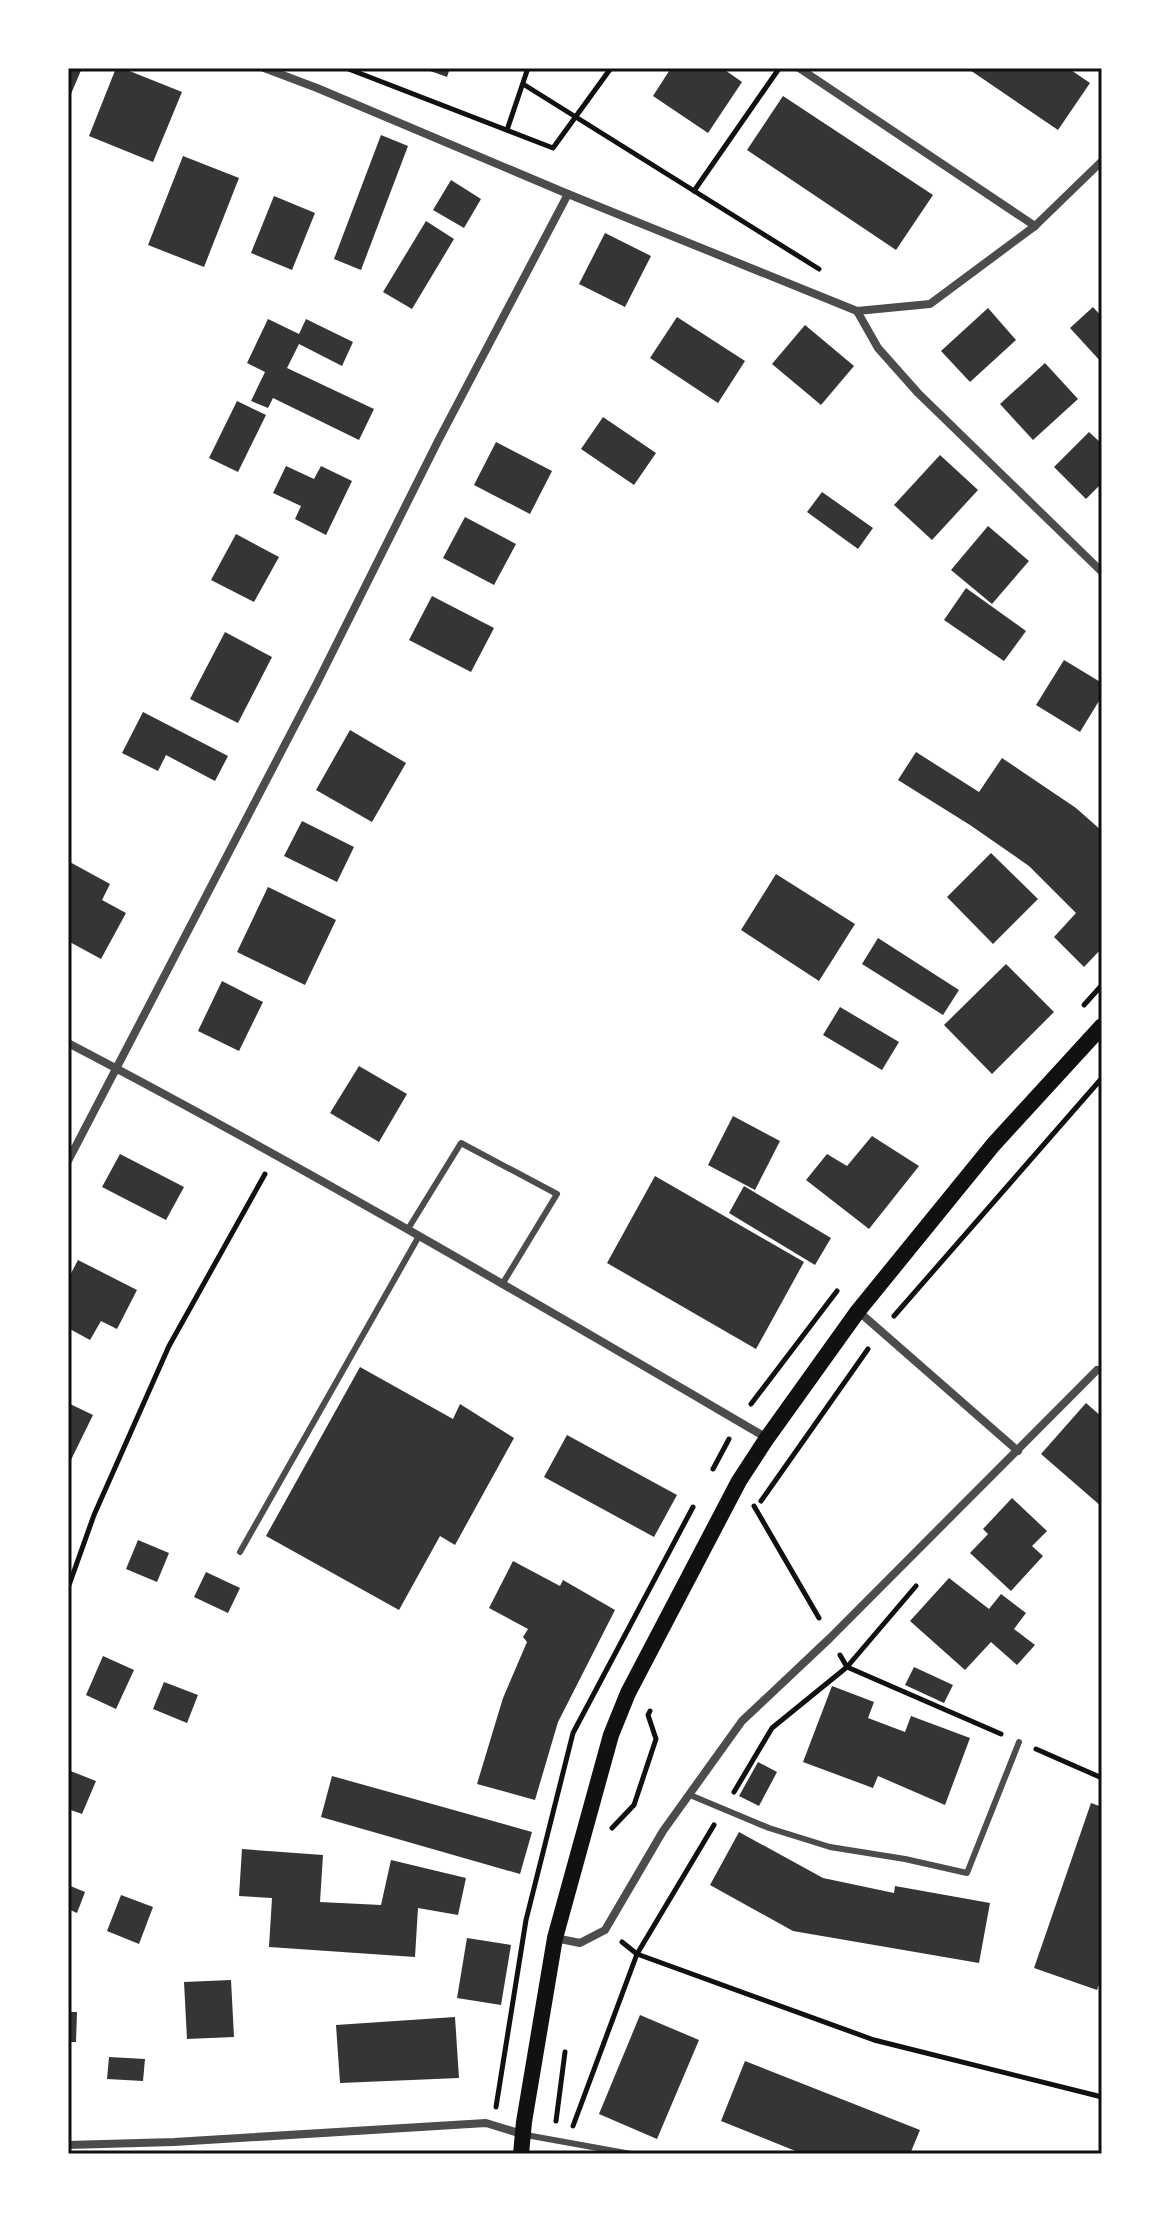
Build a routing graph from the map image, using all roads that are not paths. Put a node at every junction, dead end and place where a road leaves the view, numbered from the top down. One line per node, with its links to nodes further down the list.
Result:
1 (264, 68): 4 (street)
2 (799, 68): 5 (street)
3 (1102, 161): 5 (street)
4 (568, 194): 6 (street); 10 (street)
5 (1035, 226): 6 (street)
6 (857, 311): 7 (street)
7 (1102, 572)
8 (1102, 1026): 15 (main road)
9 (68, 1043): 10 (street)
10 (116, 1068): 11 (street); 12 (street)
11 (68, 1161)
12 (408, 1229): 13 (street); 14 (lane)
13 (419, 1236): 14 (street); 19 (lane)
14 (503, 1283): 17 (street)
15 (858, 1311): 17 (main road); 18 (street)
16 (1097, 1370): 18 (street)
17 (767, 1438): 22 (main road)
18 (1018, 1451): 21 (street)
19 (240, 1552)
20 (1019, 1742): 21 (lane)
21 (690, 1795): 22 (street)
22 (555, 1938): 23 (main road)
23 (523, 2134): 24 (street); 25 (main road); 26 (lane)
24 (68, 2145)
25 (521, 2154)
26 (631, 2154)

